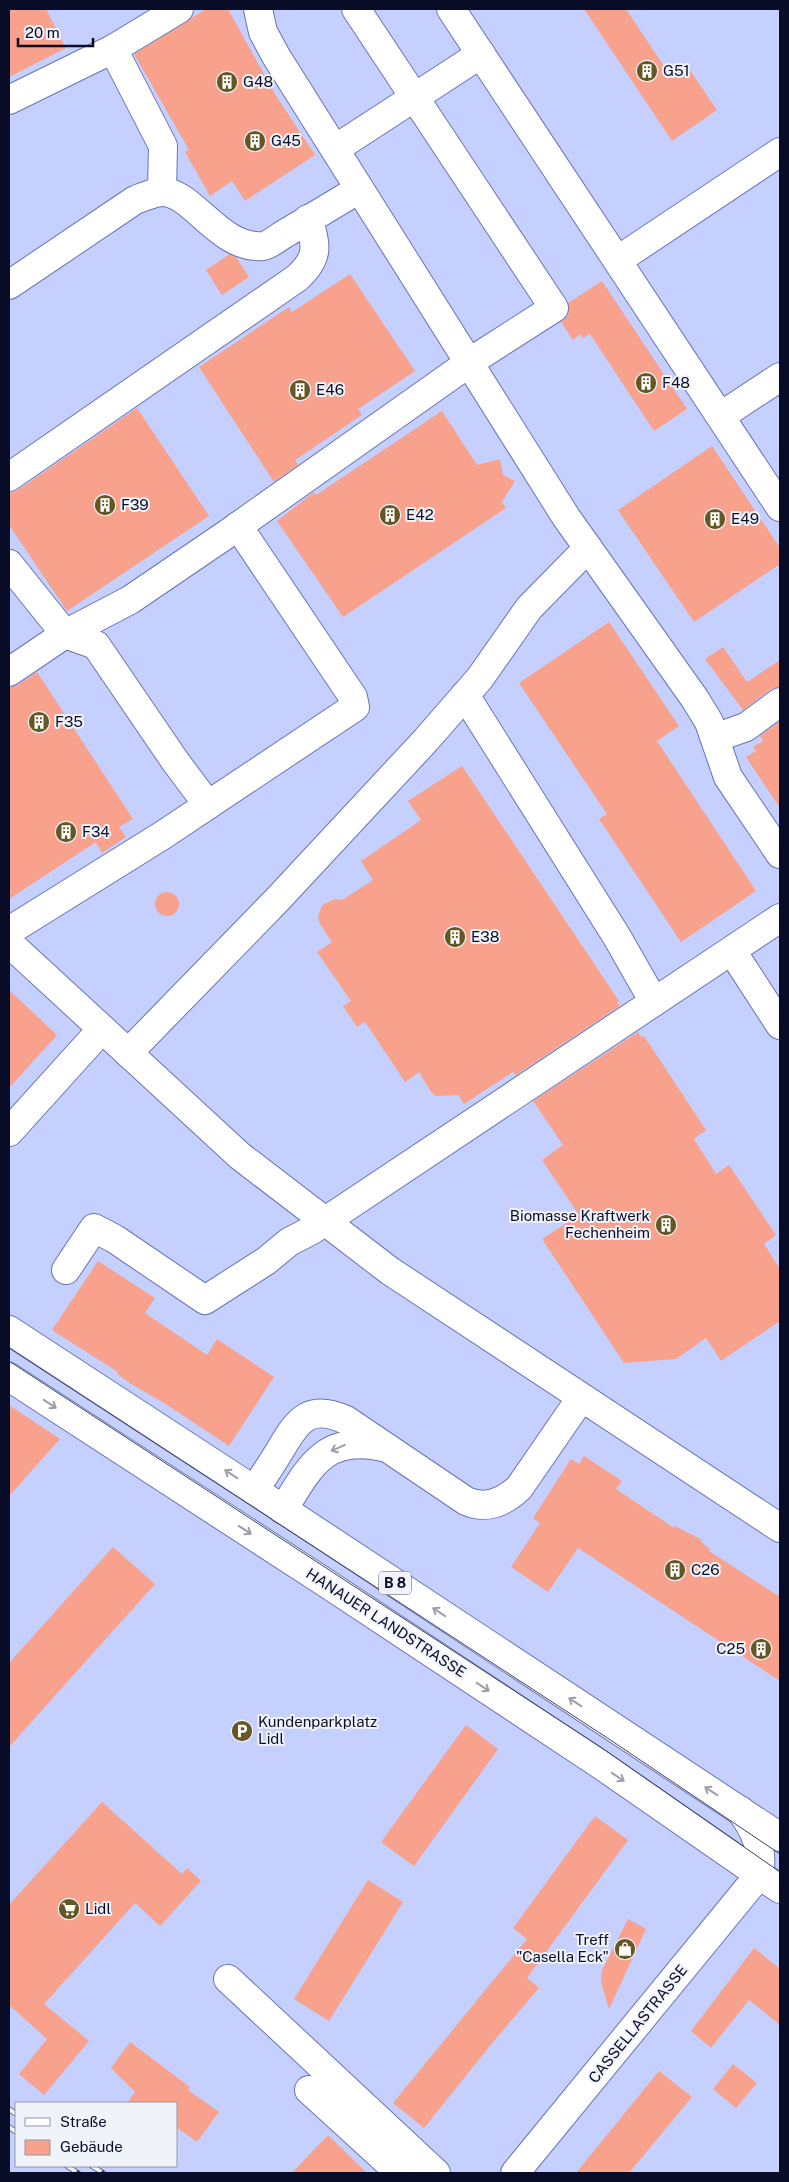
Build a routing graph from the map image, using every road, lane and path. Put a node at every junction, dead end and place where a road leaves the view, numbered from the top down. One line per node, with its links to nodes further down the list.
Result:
1 (179, 9): 5 (main road)
2 (258, 9): 9 (main road)
3 (356, 9): 7 (main road)
4 (451, 9): 6 (main road)
5 (113, 49): 8 (main road); 12 (main road)
6 (481, 54): 7 (main road); 14 (main road)
7 (415, 96): 9 (main road); 16 (main road)
8 (9, 100)
9 (334, 149): 11 (main road)
10 (780, 152): 14 (main road)
11 (359, 189): 13 (main road); 16 (main road)
12 (162, 192): 13 (main road); 15 (main road)
13 (308, 220): 19 (main road)
14 (618, 260): 18 (main road)
15 (9, 285)
16 (470, 364): 21 (main road); 22 (main road)
17 (780, 377): 18 (main road)
18 (721, 416): 20 (main road)
19 (9, 478)
20 (780, 507)
21 (238, 526): 24 (main road); 29 (main road)
22 (588, 548): 26 (main road); 28 (main road)
23 (9, 564): 24 (main road)
24 (65, 634): 25 (main road); 29 (main road)
25 (9, 672)
26 (464, 695): 35 (main road); 38 (main road)
27 (780, 702): 28 (main road)
28 (715, 738): 30 (main road)
29 (208, 805): 32 (main road)
30 (780, 854)
31 (780, 918): 34 (main road)
32 (9, 931)
33 (9, 943): 37 (main road)
34 (732, 951): 35 (main road); 36 (main road)
35 (654, 1002): 40 (main road)
36 (780, 1025)
37 (102, 1029): 38 (main road); 39 (main road)
38 (128, 1054): 40 (main road)
39 (9, 1132)
40 (324, 1220): 41 (main road); 44 (main road)
41 (66, 1270)
42 (9, 1330): 46 (main road, B 8, one-way to 42)
43 (9, 1377): 51 (main road, HANAUER LANDSTRASSE / B 8, one-way to 51)
44 (581, 1398): 45 (main road); 48 (main road)
45 (385, 1447): 46 (main road); 47 (main road, one-way to 47)
46 (254, 1490): 47 (main road, B 8)
47 (283, 1510): 49 (main road, B 8, one-way to 47)
48 (780, 1528)
49 (740, 1810): 50 (main road, B 8); 51 (main road)
50 (780, 1837)
51 (770, 1882): 56 (main road, CASSELLASTRASSE)
52 (228, 1978): 55 (main road)
53 (309, 2090): 54 (main road)
54 (400, 2173)
55 (436, 2173)
56 (515, 2173)

